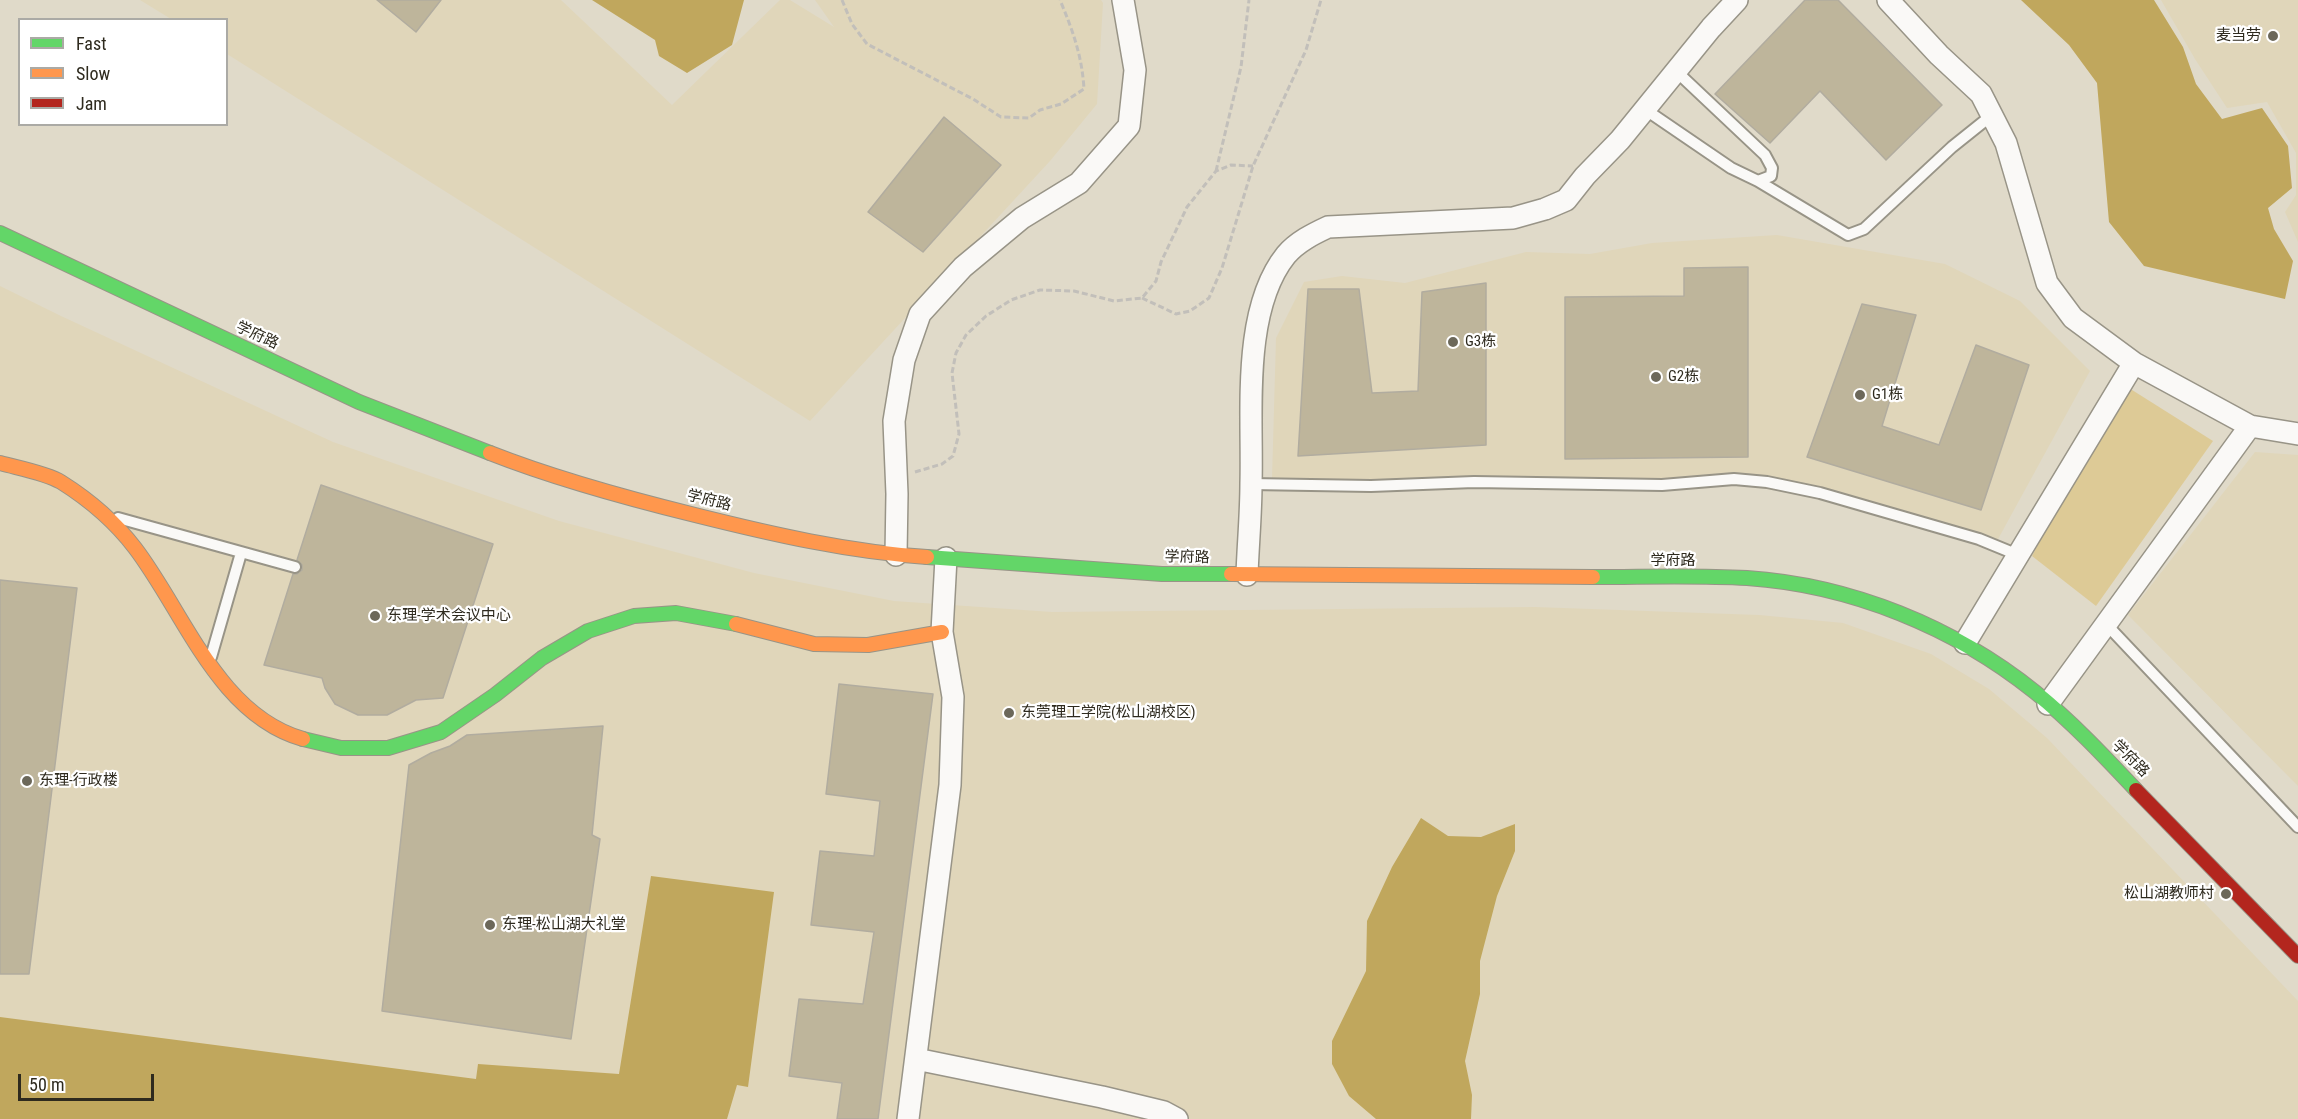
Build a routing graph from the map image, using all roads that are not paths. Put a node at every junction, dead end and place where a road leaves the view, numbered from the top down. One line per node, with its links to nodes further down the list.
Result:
1 (1124, 0): 18 (street)
2 (1737, 0): 4 (street)
3 (1888, 0): 6 (street)
4 (1677, 72): 5 (street); 7 (lane)
5 (1646, 110): 8 (lane); 15 (street)
6 (1992, 115): 9 (lane); 11 (street)
7 (1772, 168): 8 (lane); 9 (lane)
8 (1758, 181): 9 (lane)
9 (1791, 201)
10 (0, 233): 18 (street, 学府路)
11 (2134, 363): 12 (street); 19 (street)
12 (2250, 426): 13 (street); 23 (street)
13 (2298, 434)
14 (0, 463): 16 (street)
15 (1251, 484): 19 (lane); 22 (street)
16 (103, 514): 17 (lane); 26 (street)
17 (241, 553): 21 (lane); 26 (lane)
18 (896, 555): 20 (street, 学府路)
19 (2018, 555): 25 (street)
20 (946, 558): 22 (street, 学府路); 24 (street)
21 (295, 567)
22 (1247, 575): 25 (street, 学府路)
23 (2106, 624): 27 (street); 28 (lane)
24 (942, 632): 26 (street); 30 (street)
25 (1965, 643): 27 (street, 学府路)
26 (209, 663)
27 (2048, 704): 29 (street, 学府路)
28 (2298, 827)
29 (2298, 956)
30 (916, 1059): 31 (street); 32 (street)
31 (908, 1119)
32 (1177, 1119)

